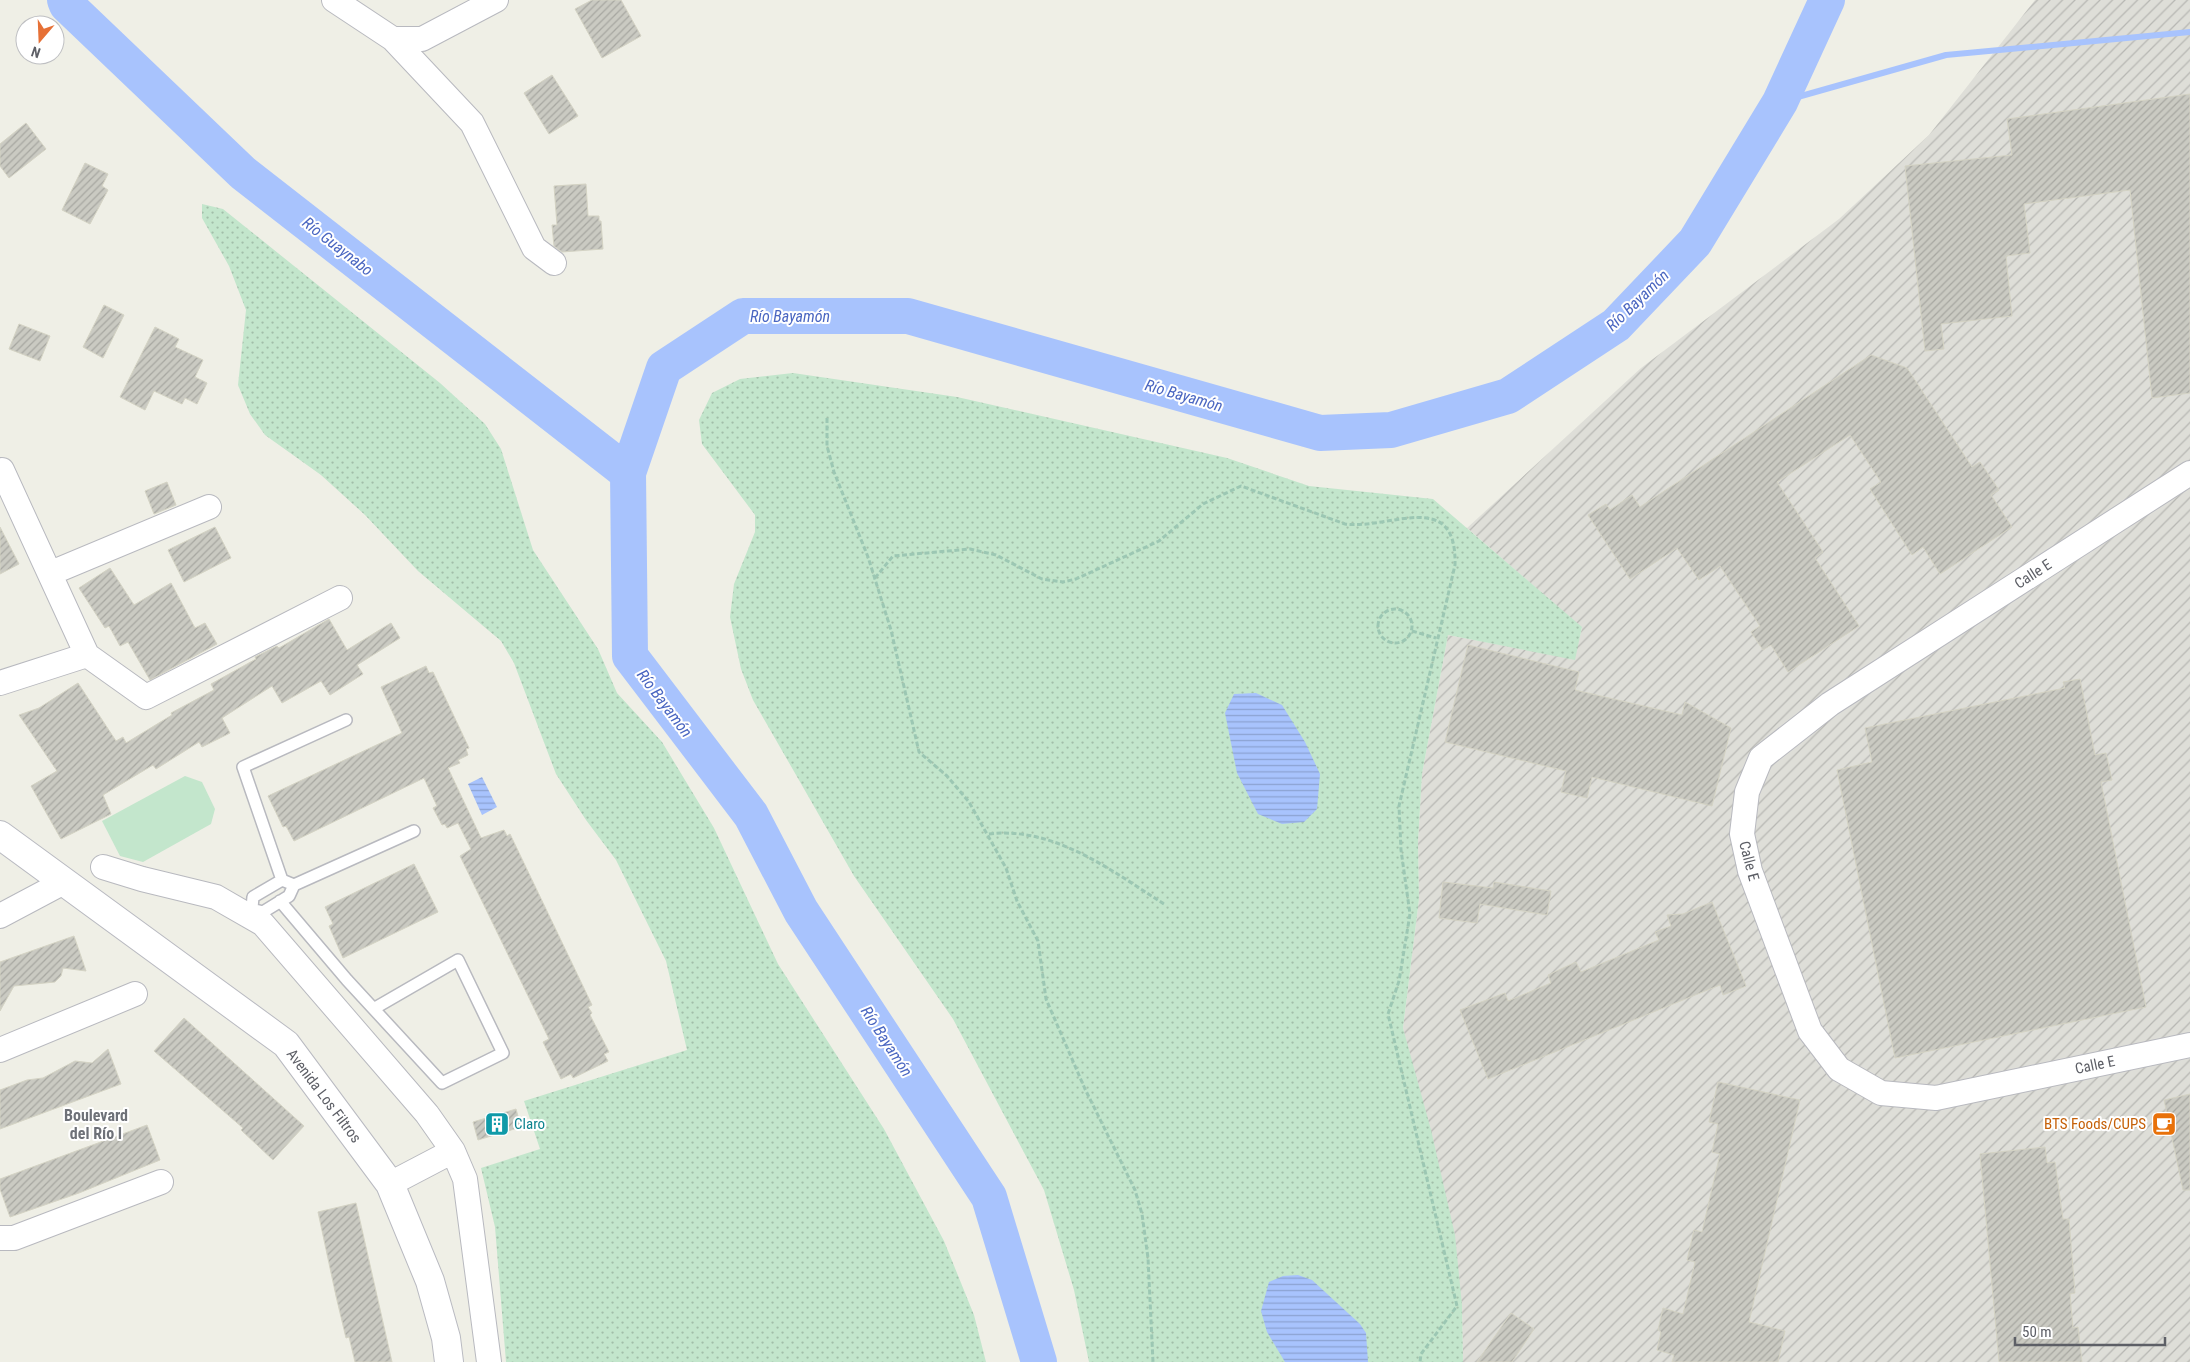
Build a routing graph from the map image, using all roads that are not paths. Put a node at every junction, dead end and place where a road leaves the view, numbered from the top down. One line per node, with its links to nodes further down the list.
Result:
1 (334, 0): 3 (street)
2 (496, 0): 3 (street)
3 (393, 39): 4 (street)
4 (554, 262)
5 (2, 470): 8 (street)
6 (2190, 473): 24 (street, Calle E)
7 (209, 507): 8 (street)
8 (51, 573): 10 (street)
9 (340, 598): 10 (street)
10 (87, 655): 11 (street)
11 (0, 683)
12 (346, 720): 16 (lane)
13 (414, 831): 18 (lane)
14 (0, 835): 17 (main road, Avenida Los Filtros)
15 (103, 867): 20 (street)
16 (282, 880): 18 (lane); 20 (lane)
17 (64, 882): 21 (street); 28 (main road, Avenida Los Filtros)
18 (294, 885): 19 (lane)
19 (280, 901): 20 (lane); 23 (lane)
20 (248, 910): 26 (street)
21 (0, 916)
22 (135, 994): 25 (street)
23 (375, 1008): 23 (lane)
24 (2190, 1045)
25 (0, 1050)
26 (453, 1151): 28 (street); 31 (street)
27 (161, 1182): 29 (street)
28 (390, 1184): 30 (main road, Avenida Los Filtros)
29 (0, 1238)
30 (449, 1362)
31 (489, 1362)

